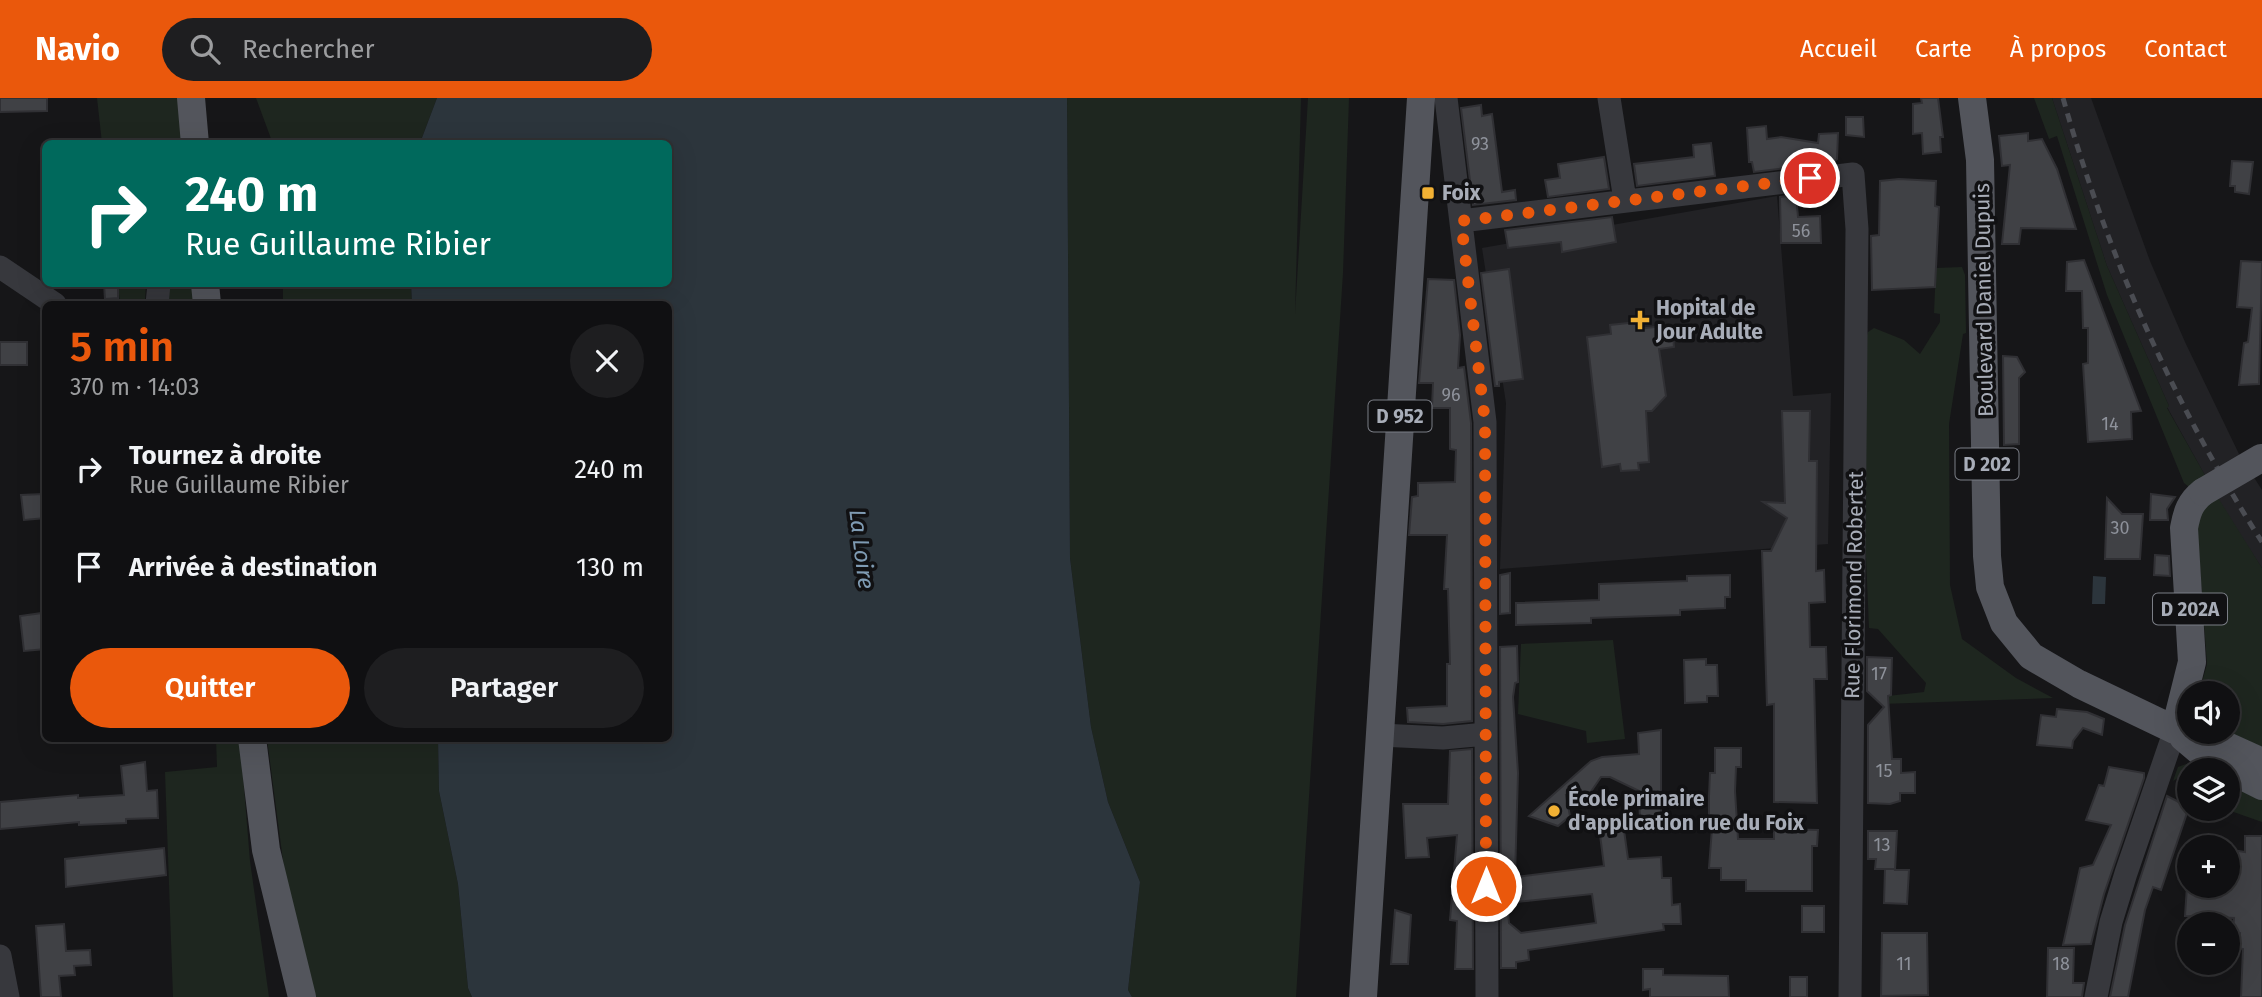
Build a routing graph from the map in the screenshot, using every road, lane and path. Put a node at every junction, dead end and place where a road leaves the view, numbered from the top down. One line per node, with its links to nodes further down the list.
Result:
1 (191, 98): 6 (main road)
2 (1421, 98): 14 (main road, D 952)
3 (1446, 98): 8 (street)
4 (1609, 98): 7 (street)
5 (1972, 98): 12 (main road, Boulevard Daniel Dupuis / D 202)
6 (195, 140)
7 (1625, 200): 8 (street); 23 (street, Rue Florimond Robertet)
8 (1461, 221): 13 (street)
9 (0, 267): 10 (street)
10 (51, 301)
11 (2262, 458): 12 (main road, D 202A, bridge)
12 (2175, 730): 16 (main road, Boulevard Daniel Dupuis / D 202); 17 (main road, D 202); 24 (street)
13 (1486, 734): 14 (street); 22 (street)
14 (1380, 735): 21 (main road, D 952)
15 (252, 742): 20 (main road)
16 (2262, 762)
17 (2262, 786)
18 (0, 956): 19 (street)
19 (8, 997)
20 (302, 997)
21 (1363, 997)
22 (1487, 997)
23 (1850, 997)
24 (2096, 997)

